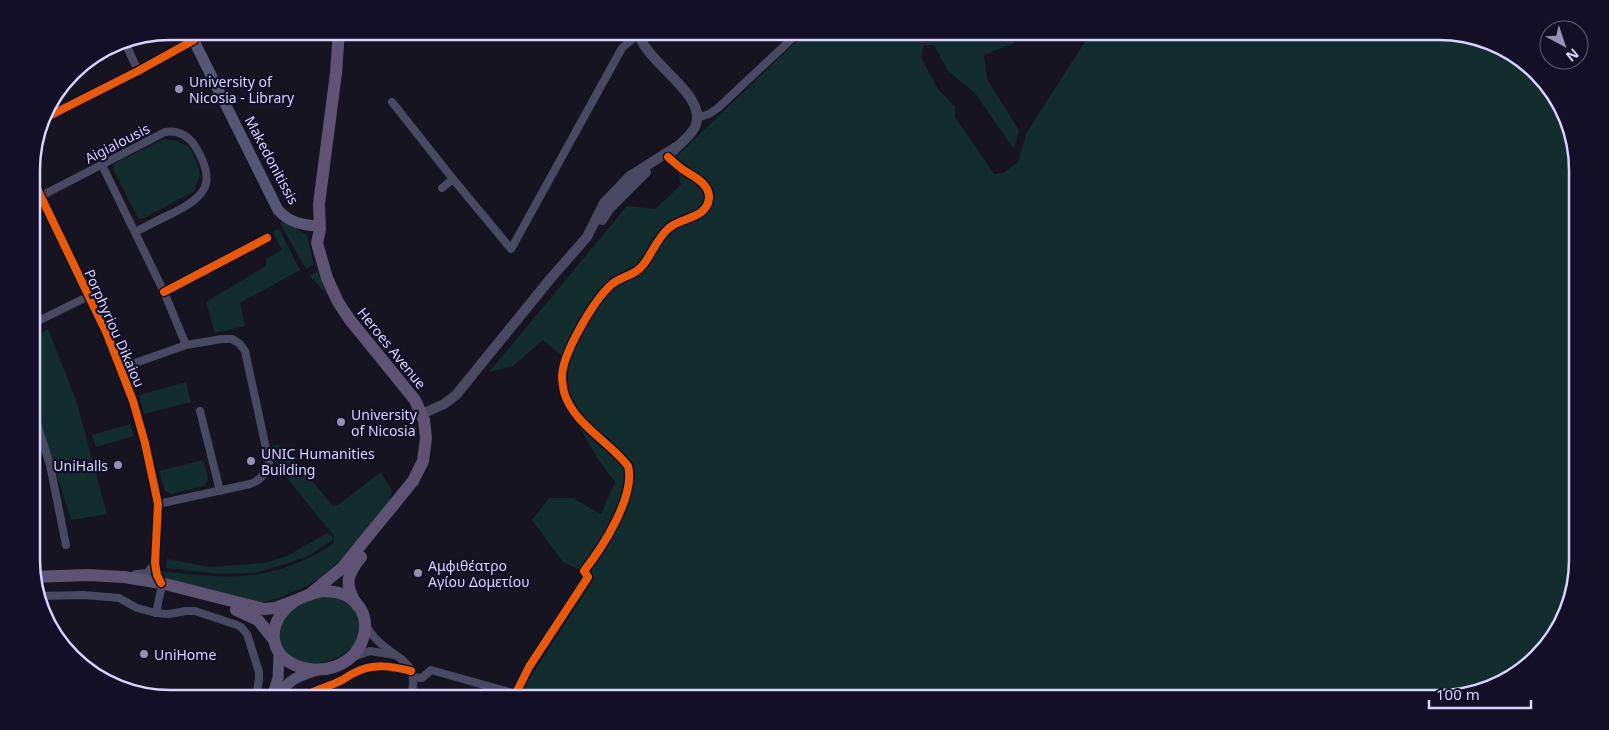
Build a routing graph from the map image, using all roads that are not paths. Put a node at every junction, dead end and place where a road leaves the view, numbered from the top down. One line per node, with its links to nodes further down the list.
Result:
1 (185, 40): 8 (street)
2 (193, 40): 18 (main road, Makedonitissis)
3 (338, 40): 18 (main road, Heroes Avenue)
4 (630, 40): 15 (street)
5 (641, 40): 11 (street)
6 (790, 40): 11 (street)
7 (127, 47): 8 (street)
8 (138, 71): 10 (street)
9 (392, 102): 15 (street)
10 (53, 114)
11 (697, 118): 12 (street)
12 (676, 147): 13 (street); 20 (street)
13 (668, 157): 20 (street); 56 (street)
14 (102, 165): 17 (street, Aigialousis); 19 (street); 19 (street, Aigialousis)
15 (453, 179): 16 (street)
16 (442, 188)
17 (41, 196): 23 (street, Porphyriou Dikaiou)
18 (319, 227): 28 (main road, Heroes Avenue)
19 (135, 232): 22 (street)
20 (587, 237): 28 (street)
21 (268, 238): 22 (street)
22 (164, 292): 25 (street)
23 (89, 296): 24 (street); 26 (street, Porphyriou Dikaiou)
24 (40, 320)
25 (186, 344): 26 (street); 30 (street)
26 (120, 368): 31 (street, Porphyriou Dikaiou)
27 (200, 411): 30 (street)
28 (425, 412): 38 (main road, Heroes Avenue); 41 (main road, Heroes Avenue)
29 (40, 433): 32 (street)
30 (220, 491): 31 (street)
31 (158, 504): 33 (street, Porphyriou Dikaiou)
32 (66, 545)
33 (155, 563): 35 (street); 37 (street, Porphyriou Dikaiou)
34 (41, 577): 35 (main road)
35 (124, 577): 37 (main road)
36 (42, 584): 37 (main road)
37 (161, 586): 40 (main road); 42 (street); 44 (main road)
38 (309, 595): 40 (main road); 41 (main road)
39 (45, 596): 42 (street)
40 (296, 600): 44 (main road)
41 (357, 604): 43 (main road)
42 (156, 613): 50 (street)
43 (365, 624): 46 (street); 47 (main road)
44 (274, 640): 45 (main road)
45 (279, 655): 48 (main road); 51 (main road)
46 (397, 655): 47 (street); 49 (street)
47 (346, 660): 48 (main road)
48 (324, 668): 52 (main road)
49 (412, 674): 53 (street); 54 (street); 55 (street)
50 (257, 690)
51 (275, 690)
52 (282, 690)
53 (313, 690)
54 (412, 690)
55 (505, 690)
56 (518, 690)

